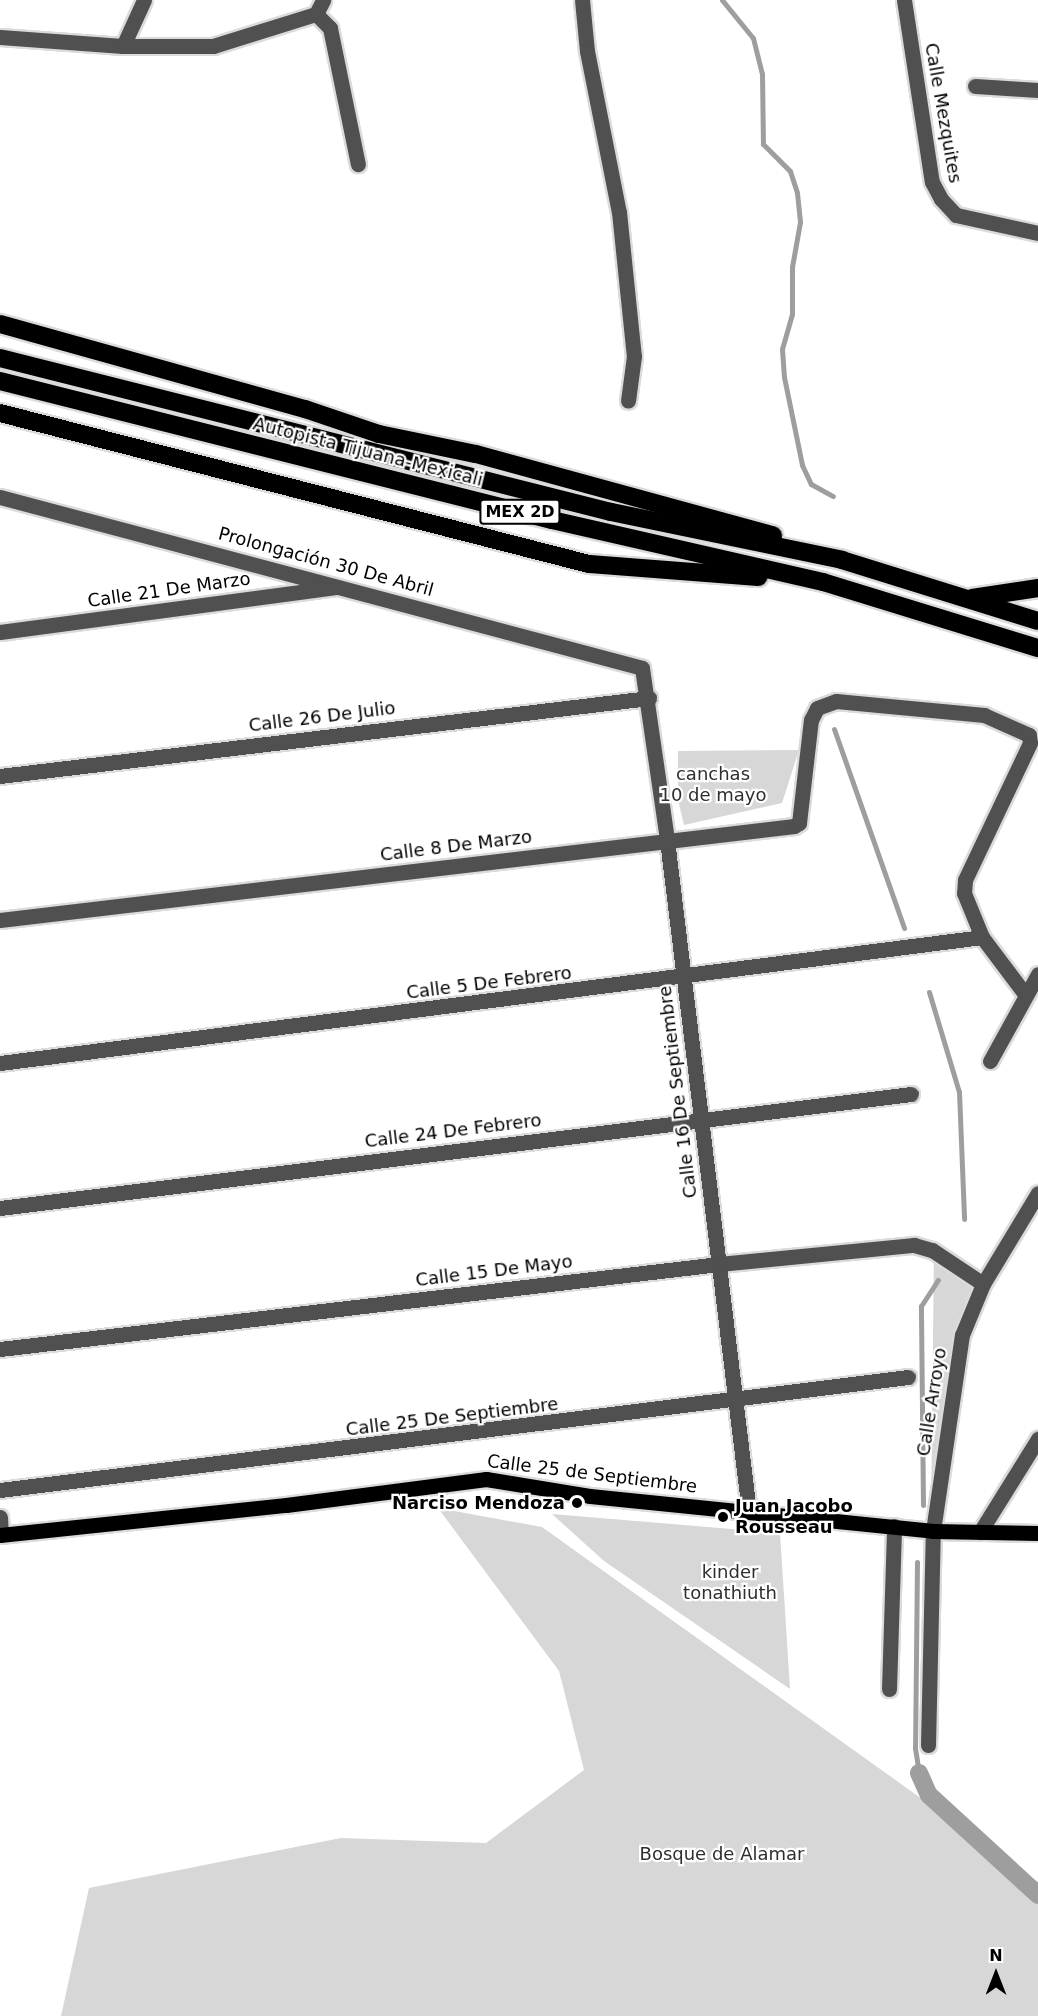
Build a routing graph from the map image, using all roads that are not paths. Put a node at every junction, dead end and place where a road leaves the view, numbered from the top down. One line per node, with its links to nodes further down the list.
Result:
1 (144, 0): 7 (street)
2 (323, 0): 5 (street)
3 (582, 0): 15 (street)
4 (904, 0): 11 (street, Calle Mezquites)
5 (316, 14): 7 (street); 10 (street)
6 (0, 37): 7 (street)
7 (123, 46)
8 (975, 86): 9 (street)
9 (1038, 90)
10 (358, 164)
11 (1038, 233)
12 (0, 324): 18 (highway)
13 (0, 358): 18 (highway, Autopista Tijuana-Mexicali / MEX 2D)
14 (0, 381): 19 (highway, Autopista Tijuana-Mexicali / MEX 2D)
15 (628, 401)
16 (0, 413): 19 (highway)
17 (4, 499): 20 (street, Prolongación 30 De Abril)
18 (842, 560): 22 (highway, Autopista Tijuana-Mexicali / MEX 2D)
19 (823, 582): 25 (highway, Autopista Tijuana-Mexicali / MEX 2D)
20 (343, 586): 24 (street, Calle 21 De Marzo); 26 (street, Prolongación 30 De Abril)
21 (1038, 588): 22 (highway)
22 (960, 599): 23 (highway, Autopista Tijuana-Mexicali / MEX 2D)
23 (1038, 621)
24 (0, 632)
25 (1038, 648)
26 (642, 668): 27 (street, Calle 16 De Septiembre)
27 (649, 698): 28 (street, Calle 26 De Julio); 29 (street, Calle 16 De Septiembre)
28 (0, 776)
29 (667, 840): 30 (street, Calle 8 De Marzo); 31 (street, Calle 8 De Marzo); 33 (street, Calle 16 De Septiembre)
30 (0, 920)
31 (982, 937): 33 (street, Calle 5 De Febrero); 34 (street)
32 (1038, 974): 34 (street)
33 (684, 978): 36 (street, Calle 5 De Febrero); 38 (street, Calle 16 De Septiembre)
34 (1025, 994): 35 (street)
35 (990, 1061)
36 (0, 1063)
37 (911, 1094): 38 (street, Calle 24 De Febrero)
38 (700, 1119): 40 (street, Calle 24 De Febrero); 41 (street, Calle 16 De Septiembre)
39 (1038, 1193): 42 (street, Calle Arroyo)
40 (0, 1208)
41 (719, 1264): 42 (street, Calle 15 De Mayo); 43 (street, Calle 15 De Mayo); 45 (street, Calle 16 De Septiembre)
42 (983, 1284): 51 (street, Calle Arroyo)
43 (0, 1349)
44 (908, 1377): 45 (street, Calle 25 De Septiembre)
45 (735, 1401): 47 (street, Calle 25 De Septiembre); 48 (street, Calle 16 De Septiembre)
46 (1038, 1439): 52 (street)
47 (0, 1490)
48 (749, 1512): 50 (main road, Calle 25 de Septiembre); 54 (main road, Calle 25 de Septiembre)
49 (0, 1517): 54 (street)
50 (894, 1527): 51 (main road, Calle 25 de Septiembre); 55 (street)
51 (933, 1531): 52 (main road, Calle 25 de Septiembre); 56 (street, Calle Arroyo)
52 (980, 1532): 53 (main road, Calle 25 de Septiembre)
53 (1038, 1533)
54 (1, 1535)
55 (889, 1689)
56 (928, 1745)

